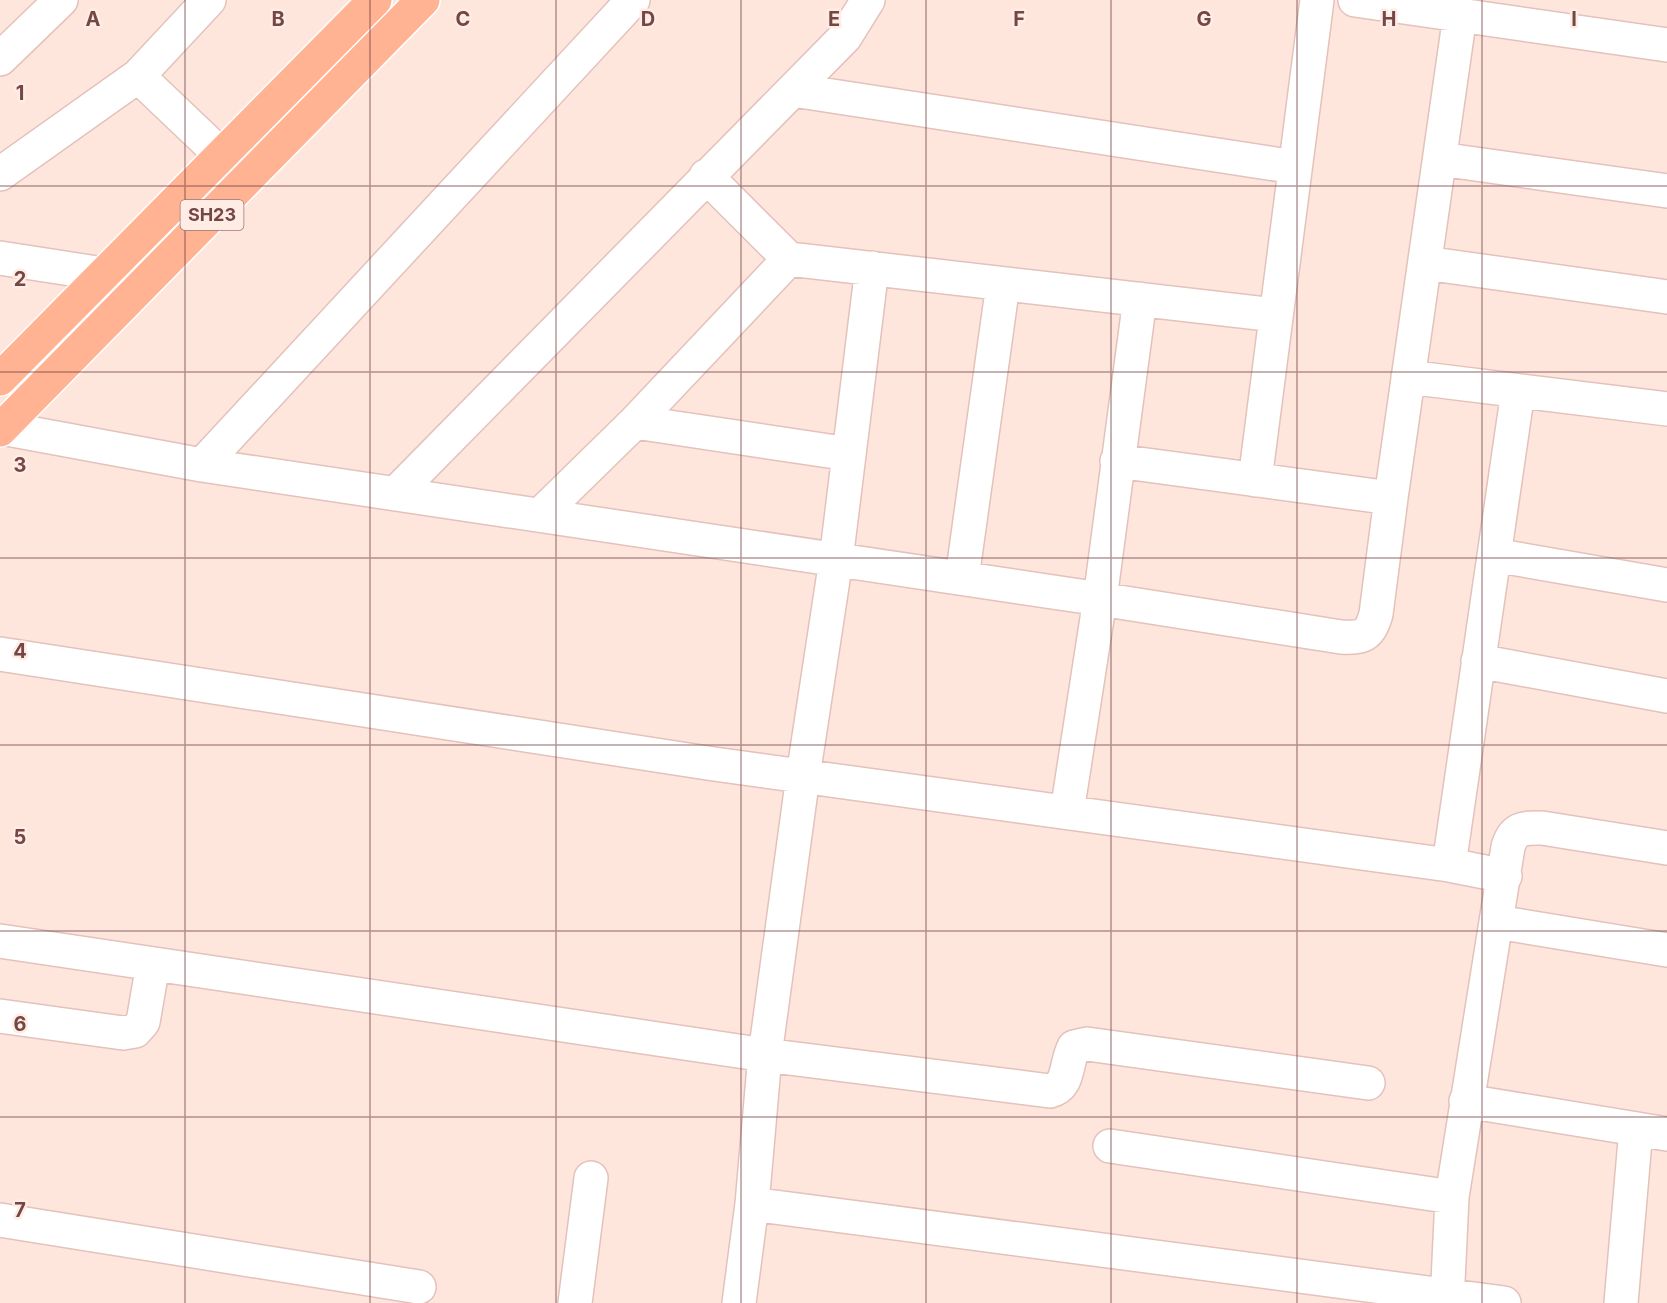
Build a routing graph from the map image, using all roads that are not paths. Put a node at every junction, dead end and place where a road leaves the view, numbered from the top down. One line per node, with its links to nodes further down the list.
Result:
1 (61, 0): 12 (street)
2 (209, 0): 13 (street)
3 (375, 0): 15 (main road, SH23)
4 (423, 0): 35 (main road, SH23)
5 (633, 0): 38 (street)
6 (868, 0): 14 (street)
7 (1317, 0): 17 (street)
8 (1355, 0): 10 (street)
9 (1539, 13): 10 (street); 11 (street)
10 (1460, 15): 16 (street)
11 (1667, 45)
12 (0, 59)
13 (138, 76): 15 (street); 18 (street)
14 (793, 90): 17 (street); 19 (street)
15 (221, 155): 25 (main road, SH23)
16 (1440, 159): 20 (street); 23 (street)
17 (1295, 167): 29 (street)
18 (0, 174)
19 (706, 176): 22 (street); 40 (street)
20 (1667, 191)
21 (0, 258): 25 (street)
22 (789, 259): 24 (street); 34 (street)
23 (1425, 263): 27 (street); 30 (street)
24 (872, 268): 26 (street); 36 (street)
25 (103, 274): 31 (main road, SH23)
26 (1003, 284): 28 (street); 45 (street)
27 (1667, 297)
28 (1140, 299): 29 (street); 37 (street)
29 (1276, 315): 39 (street)
30 (1408, 377): 32 (street); 41 (street)
31 (0, 379)
32 (1518, 391): 33 (street); 43 (street)
33 (1667, 409)
34 (635, 422): 36 (street); 42 (street)
35 (1, 429): 38 (street)
36 (849, 454): 44 (street)
37 (1118, 461): 39 (street); 47 (street)
38 (202, 465): 40 (street)
39 (1255, 480): 41 (street)
40 (395, 494): 42 (street)
41 (1391, 498): 47 (street)
42 (540, 516): 44 (street)
43 (1494, 555): 46 (street); 49 (street)
44 (836, 560): 45 (street); 51 (street)
45 (963, 578): 47 (street)
46 (1667, 585)
47 (1100, 599): 52 (street)
48 (0, 654): 51 (street)
49 (1478, 661): 50 (street); 54 (street)
50 (1667, 696)
51 (802, 776): 52 (street); 61 (street)
52 (1067, 813): 54 (street)
53 (1667, 848): 55 (street)
54 (1449, 865): 55 (street)
55 (1504, 876): 56 (street)
56 (1497, 922): 58 (street); 63 (street)
57 (0, 941): 59 (street)
58 (1667, 950)
59 (153, 964): 60 (street); 61 (street)
60 (0, 1017)
61 (765, 1056): 62 (street); 68 (street)
62 (1368, 1083)
63 (1466, 1101): 64 (street); 67 (street)
64 (1652, 1131): 75 (street)
65 (1110, 1146): 67 (street)
66 (591, 1178): 72 (street)
67 (1452, 1197): 71 (street)
68 (752, 1204): 71 (street); 73 (street)
69 (0, 1220): 70 (street)
70 (419, 1287)
71 (1447, 1300): 74 (street)
72 (575, 1303)
73 (742, 1303)
74 (1504, 1303)
75 (1621, 1303)

